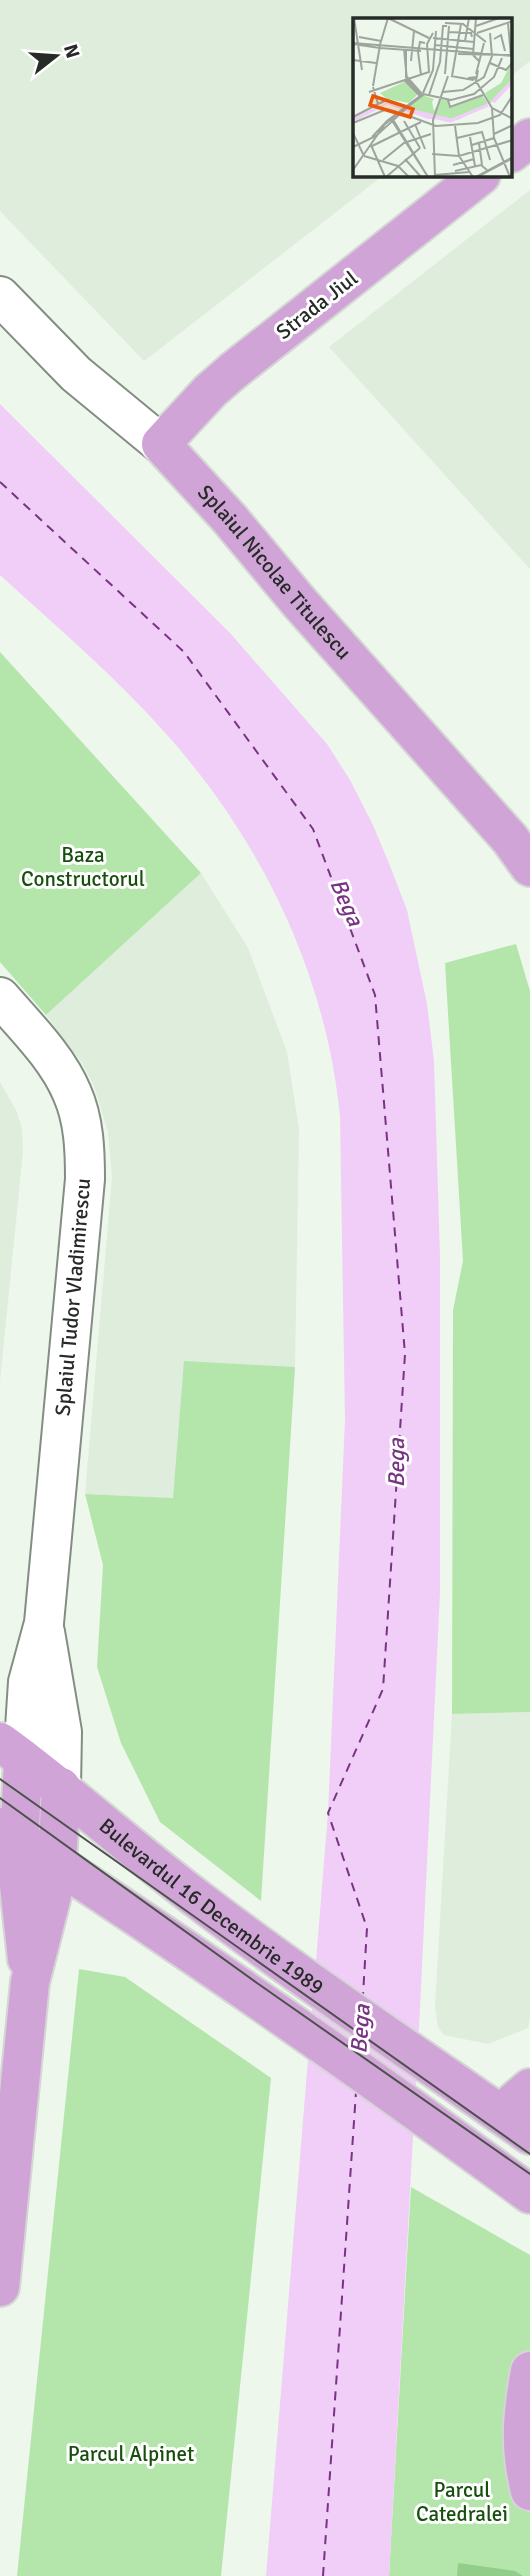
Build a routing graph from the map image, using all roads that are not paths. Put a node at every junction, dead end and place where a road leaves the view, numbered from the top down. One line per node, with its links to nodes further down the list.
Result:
1 (530, 138): 2 (main road)
2 (512, 152)
3 (478, 177): 5 (main road, Strada Jiul)
4 (0, 296): 6 (street, Splaiul Nicolae Titulescu)
5 (210, 391): 6 (main road, Strada Jiul); 7 (main road)
6 (161, 444): 7 (main road, Splaiul Nicolae Titulescu)
7 (212, 500): 8 (main road, Splaiul Nicolae Titulescu)
8 (530, 867)
9 (0, 997): 10 (street, Splaiul Tudor Vladimirescu)
10 (44, 1623): 11 (street, Splaiul Tudor Vladimirescu); 12 (street, Splaiul Tudor Vladimirescu)
11 (12, 1751): 12 (main road, Bulevardul 16 Decembrie 1989); 13 (main road, Splaiul Tudor Vladimirescu)
12 (61, 1787): 14 (main road, Splaiul Tudor Vladimirescu); 17 (main road, Bulevardul 16 Decembrie 1989)
13 (9, 1833): 14 (main road); 15 (main road, Splaiul Tudor Vladimirescu)
14 (57, 1864): 15 (main road, Splaiul Tudor Vladimirescu); 18 (main road)
15 (30, 1982): 19 (main road, Splaiul Tudor Vladimirescu)
16 (530, 2088): 17 (main road)
17 (503, 2116)
18 (527, 2192)
19 (0, 2287)
20 (530, 2371): 21 (main road)
21 (530, 2491)

